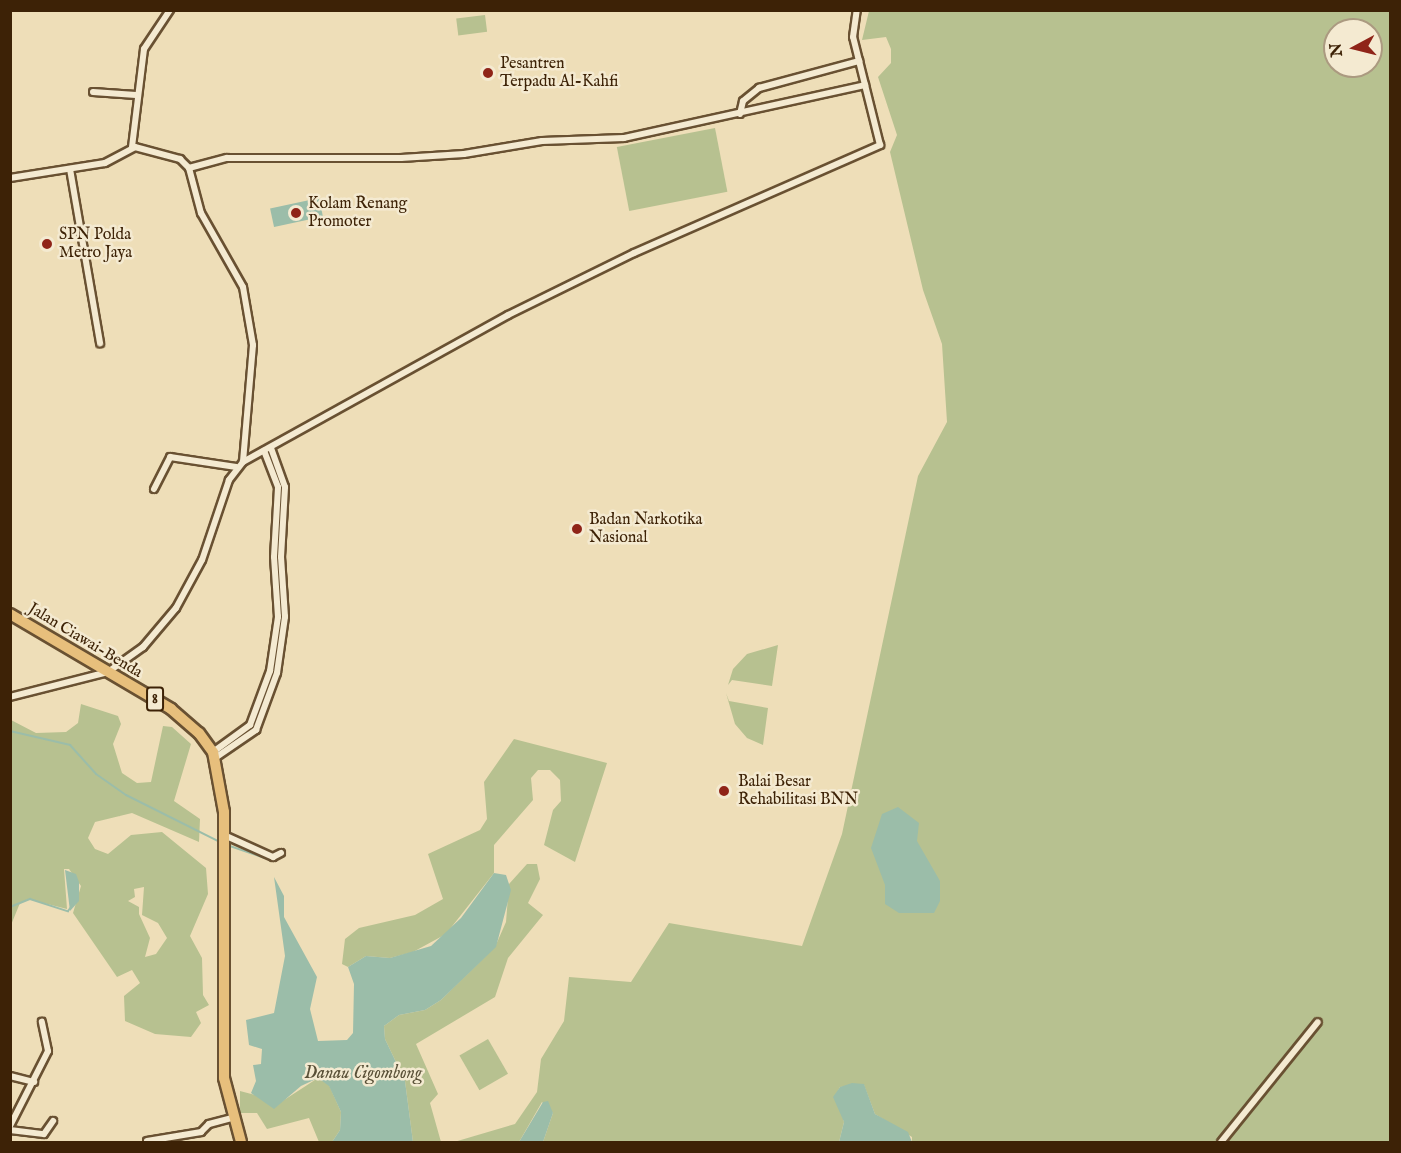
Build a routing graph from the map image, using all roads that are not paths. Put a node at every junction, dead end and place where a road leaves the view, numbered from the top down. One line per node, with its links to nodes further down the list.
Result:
1 (170, 10): 6 (street)
2 (857, 10): 3 (street)
3 (859, 61): 4 (street); 7 (street)
4 (865, 85): 7 (street); 13 (street)
5 (93, 92): 6 (street)
6 (136, 95): 8 (street)
7 (740, 114): 9 (street)
8 (132, 147): 9 (street); 10 (street)
9 (189, 168): 15 (street)
10 (70, 169): 11 (street); 12 (street)
11 (10, 178)
12 (100, 343)
13 (271, 448): 14 (street); 18 (street)
14 (264, 452): 15 (street); 18 (street)
15 (243, 462): 16 (street)
16 (236, 467): 17 (street); 20 (street)
17 (154, 489)
18 (277, 546): 22 (street)
19 (10, 614): 20 (highway, Jalan Ciawai-Benda / 8)
20 (108, 672): 21 (street); 22 (highway, Jalan Ciawai-Benda / 8)
21 (10, 697)
22 (214, 755): 23 (highway)
23 (224, 837): 24 (street); 29 (highway)
24 (281, 853)
25 (42, 1022): 28 (street)
26 (1318, 1022): 34 (street)
27 (10, 1076): 28 (street)
28 (34, 1082): 31 (street)
29 (232, 1118): 32 (street); 33 (highway)
30 (53, 1121): 31 (street)
31 (10, 1128)
32 (147, 1140)
33 (241, 1143)
34 (1221, 1143)

